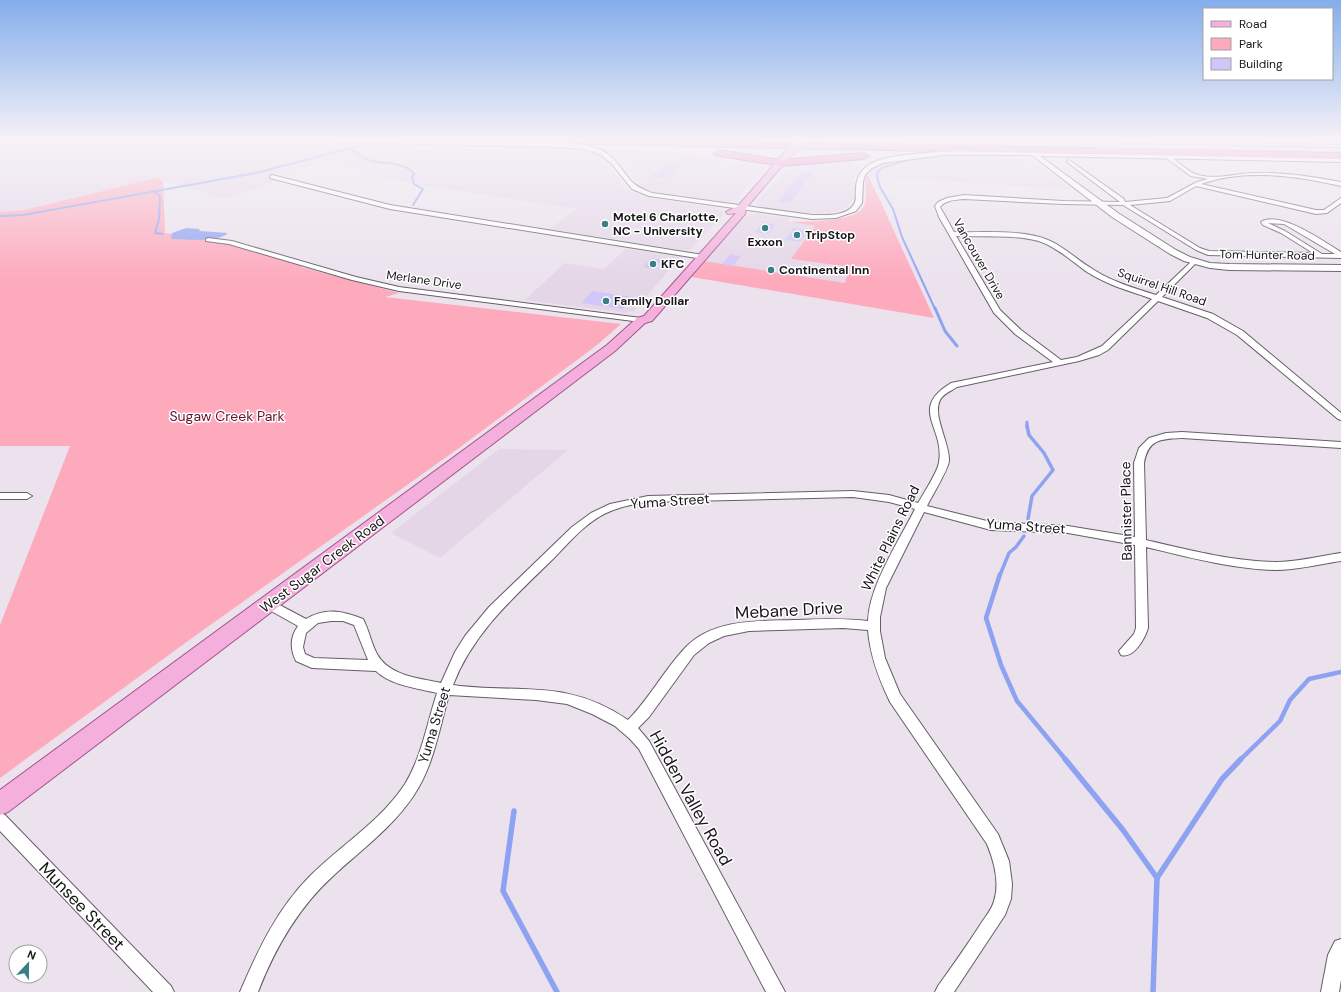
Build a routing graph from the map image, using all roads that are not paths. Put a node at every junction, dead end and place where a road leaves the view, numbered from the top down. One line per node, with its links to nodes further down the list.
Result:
1 (306, 186): 15 (street)
2 (632, 186): 12 (street)
3 (760, 186): 12 (main road, West Sugar Creek Road)
4 (859, 186): 12 (street)
5 (1076, 186): 11 (street, Tom Hunter Road)
6 (1103, 186): 10 (street)
7 (1194, 186): 10 (street)
8 (1208, 186): 9 (street)
9 (1341, 200)
10 (1123, 203): 11 (street); 16 (street)
11 (1099, 204): 13 (street, Vancouver Drive); 18 (street, Tom Hunter Road)
12 (741, 208): 15 (main road, West Sugar Creek Road)
13 (952, 234): 20 (street, Squirrel Hill Road); 22 (street, Vancouver Drive)
14 (208, 240): 21 (street, Merlane Drive)
15 (698, 256): 21 (main road, West Sugar Creek Road)
16 (1321, 256): 17 (street); 17 (street)
17 (1341, 256)
18 (1194, 262): 19 (street, Tom Hunter Road); 20 (street, White Plains Road)
19 (1341, 268)
20 (1157, 298): 22 (street, White Plains Road); 23 (street, Squirrel Hill Road)
21 (641, 320): 30 (main road, West Sugar Creek Road)
22 (1060, 363): 27 (street, White Plains Road)
23 (1341, 417)
24 (1341, 445): 28 (street, Bannister Place)
25 (0, 496): 26 (street)
26 (27, 496)
27 (921, 507): 28 (street, Yuma Street); 32 (street, White Plains Road); 35 (street, Yuma Street)
28 (1141, 542): 29 (street, Yuma Street); 33 (street, Bannister Place)
29 (1341, 557)
30 (268, 604): 31 (street); 37 (main road, West Sugar Creek Road)
31 (305, 624): 34 (street); 34 (street, Hidden Valley Road)
32 (873, 626): 36 (street, Mebane Drive); 43 (street, White Plains Road)
33 (1126, 651)
34 (378, 666): 35 (street, Hidden Valley Road)
35 (446, 689): 36 (street, Hidden Valley Road); 41 (street, Yuma Street)
36 (629, 728): 42 (street, Hidden Valley Road)
37 (0, 804)
38 (0, 820): 40 (street, Munsee Street)
39 (1341, 947): 44 (street)
40 (165, 992)
41 (249, 992)
42 (776, 992)
43 (944, 992)
44 (1330, 992)

